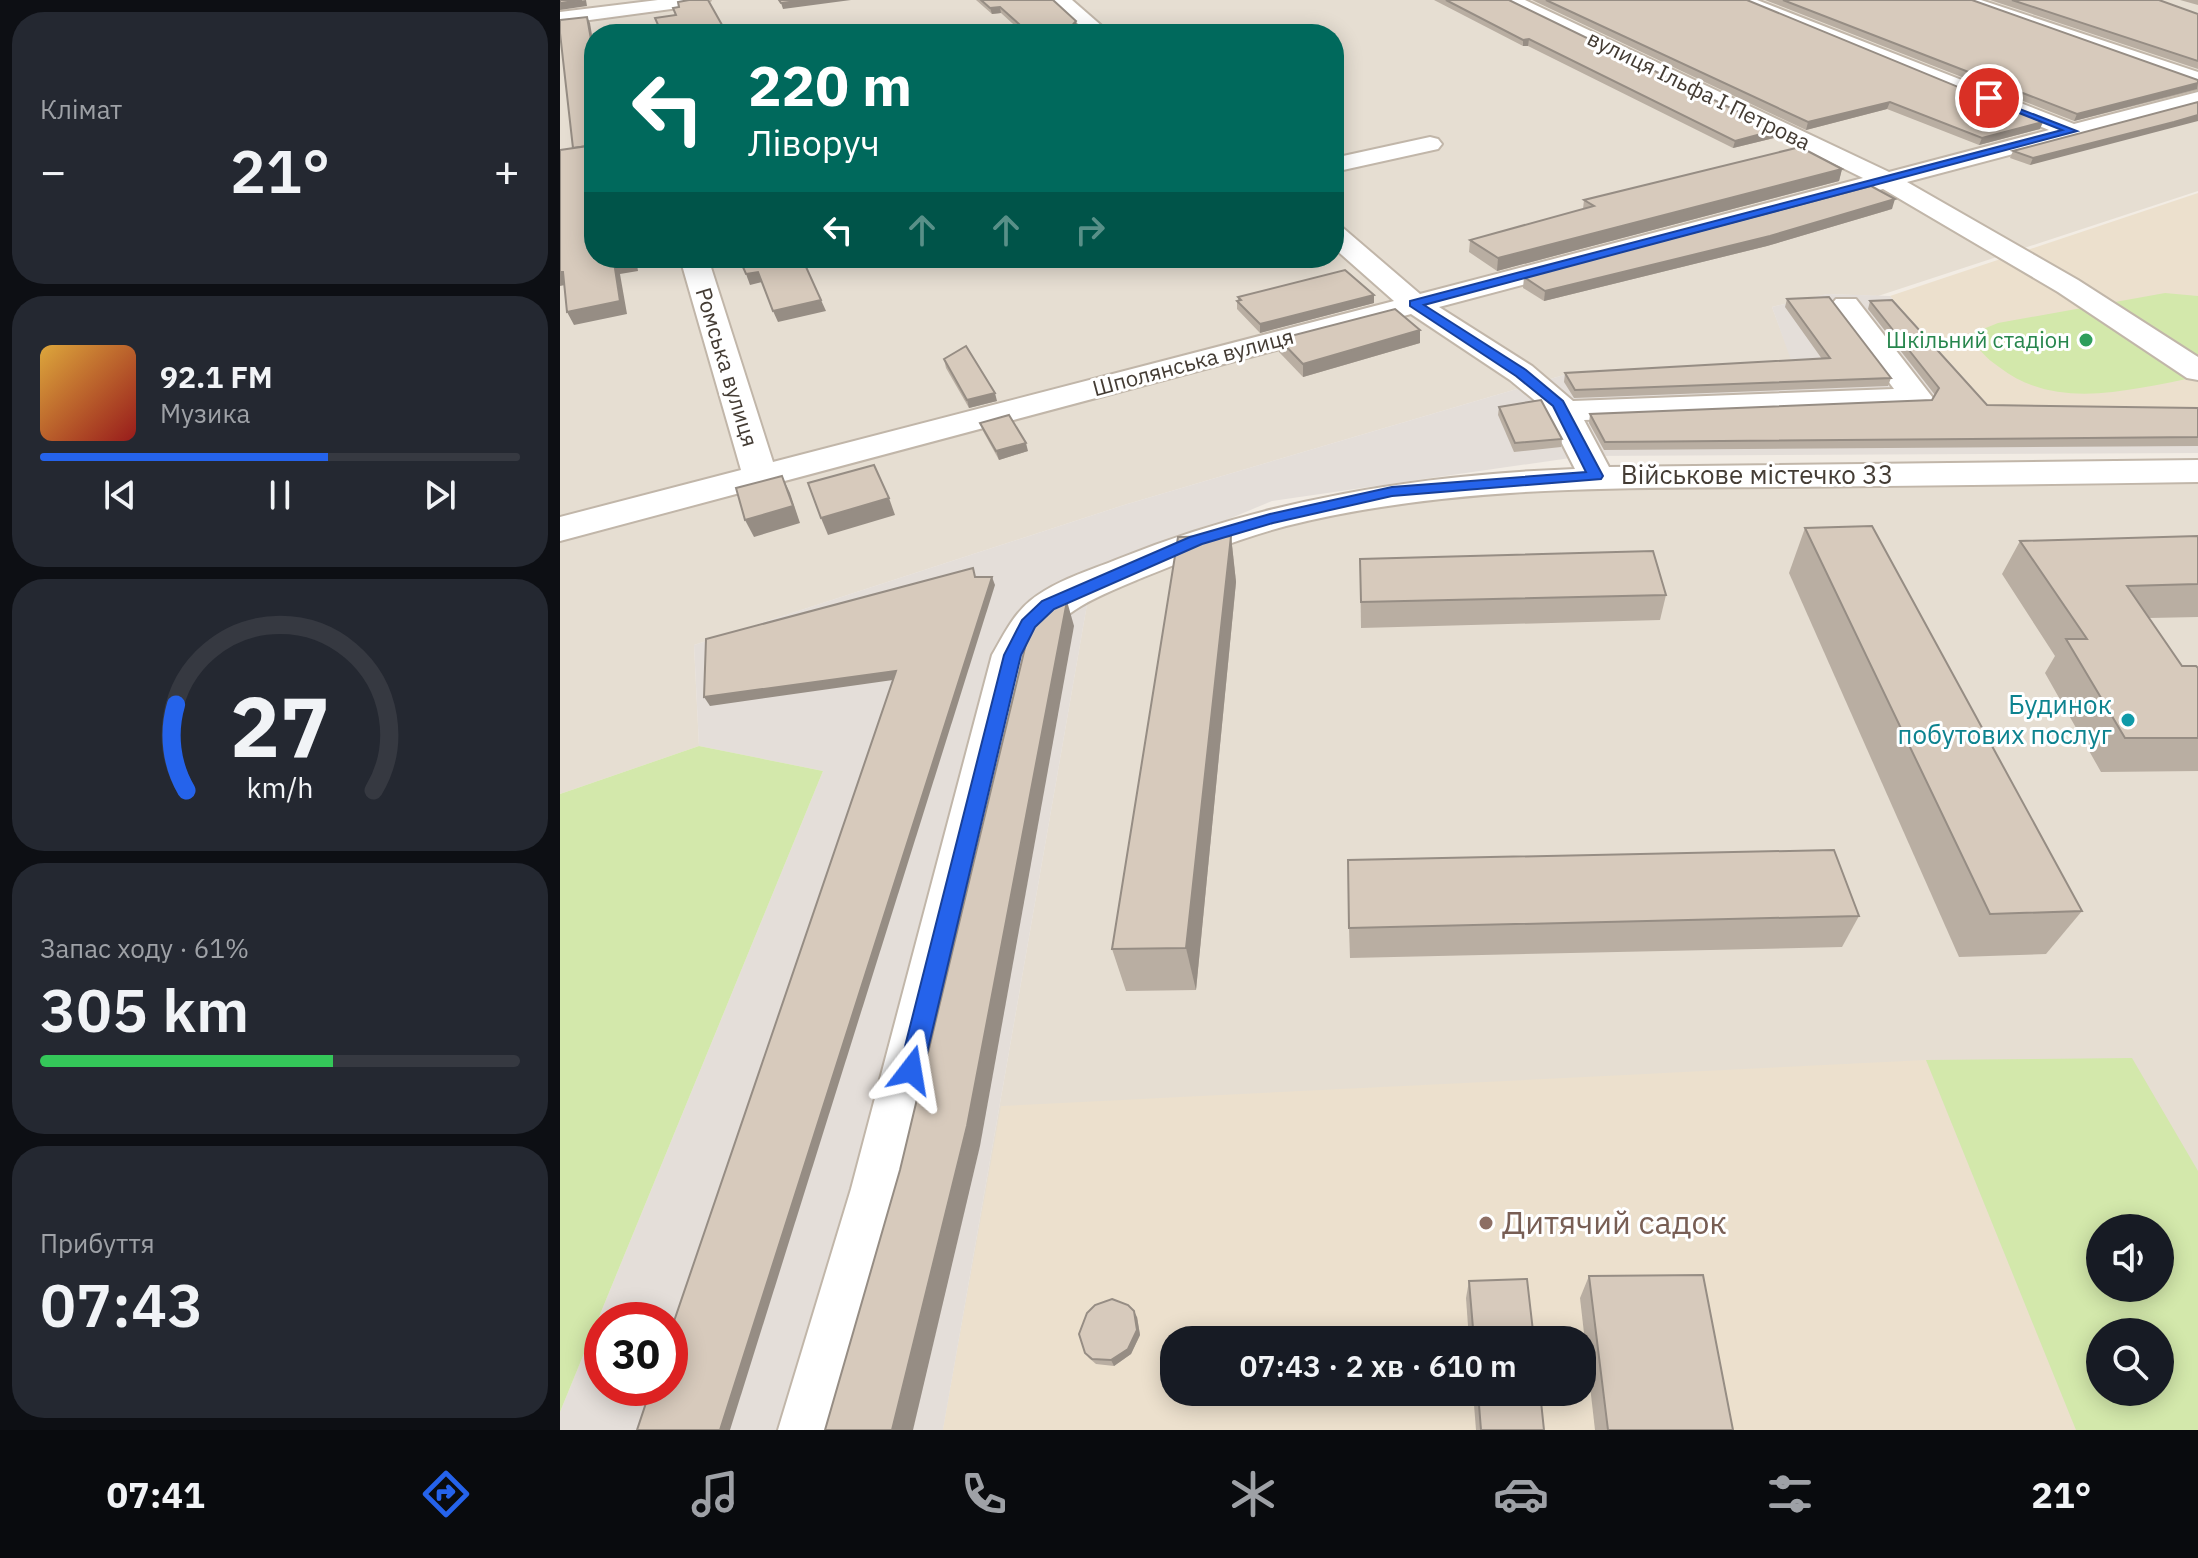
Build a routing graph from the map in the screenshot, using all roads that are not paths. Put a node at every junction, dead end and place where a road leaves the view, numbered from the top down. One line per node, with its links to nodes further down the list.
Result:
1 (701, 0): 6 (street)
2 (1061, 0): 8 (street)
3 (1511, 0): 14 (street, вулиця Ільфа І Петрова)
4 (1741, 0): 11 (street)
5 (1963, 0): 9 (street)
6 (617, 5): 7 (street)
7 (560, 18)
8 (1089, 24)
9 (2198, 79)
10 (2198, 98): 11 (street, Шполянська вулиця)
11 (2072, 131): 14 (street, Шполянська вулиця)
12 (1430, 144): 13 (street)
13 (1344, 163)
14 (1886, 180): 17 (street, Шполянська вулиця); 19 (street, вулиця Ільфа І Петрова)
15 (1344, 243): 17 (street)
16 (697, 268): 22 (street, Ромська вулиця)
17 (1415, 304): 20 (street); 22 (street, Шполянська вулиця)
18 (1846, 305): 20 (street)
19 (2198, 371)
20 (1563, 411): 23 (street)
21 (2198, 471): 23 (street, Військове містечко 33)
22 (760, 476): 24 (street, Шполянська вулиця)
23 (1596, 476): 25 (street, Військове містечко 33)
24 (560, 529)
25 (813, 1430)

